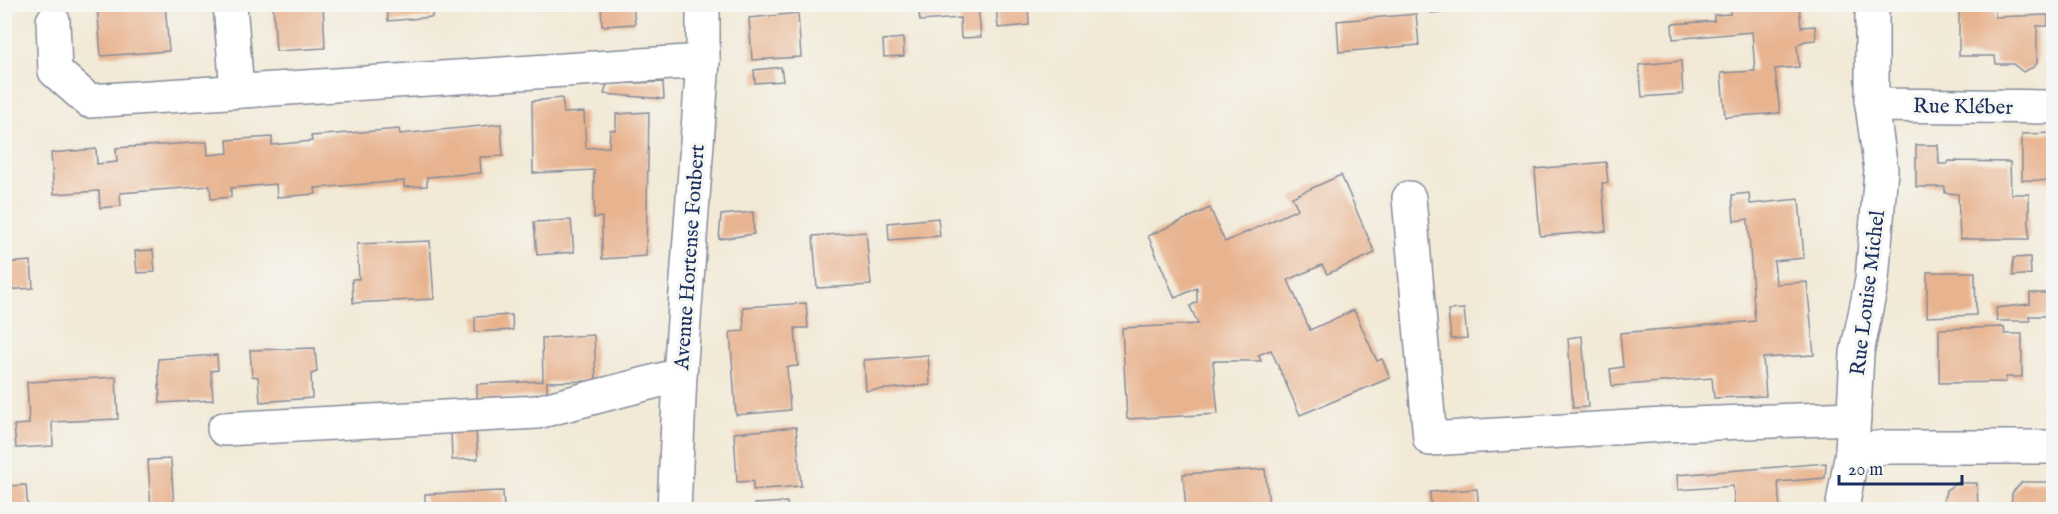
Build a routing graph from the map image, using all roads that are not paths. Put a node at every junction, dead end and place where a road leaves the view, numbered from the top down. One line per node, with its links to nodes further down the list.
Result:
1 (230, 4): 6 (street)
2 (703, 4): 5 (street, Avenue Hortense Foubert)
3 (1872, 4): 7 (street, Rue Louise Michel)
4 (53, 21): 6 (street)
5 (703, 61): 6 (street); 10 (street, Avenue Hortense Foubert)
6 (237, 91)
7 (1872, 105): 8 (street, Rue Kléber); 11 (street, Rue Louise Michel)
8 (2054, 107)
9 (1409, 198): 11 (street)
10 (680, 375): 12 (street); 15 (street, Avenue Hortense Foubert)
11 (1854, 418): 14 (street, Rue Louise Michel)
12 (224, 429)
13 (2054, 447): 14 (street)
14 (1852, 451): 16 (street, Rue Louise Michel)
15 (674, 510)
16 (1842, 510)

